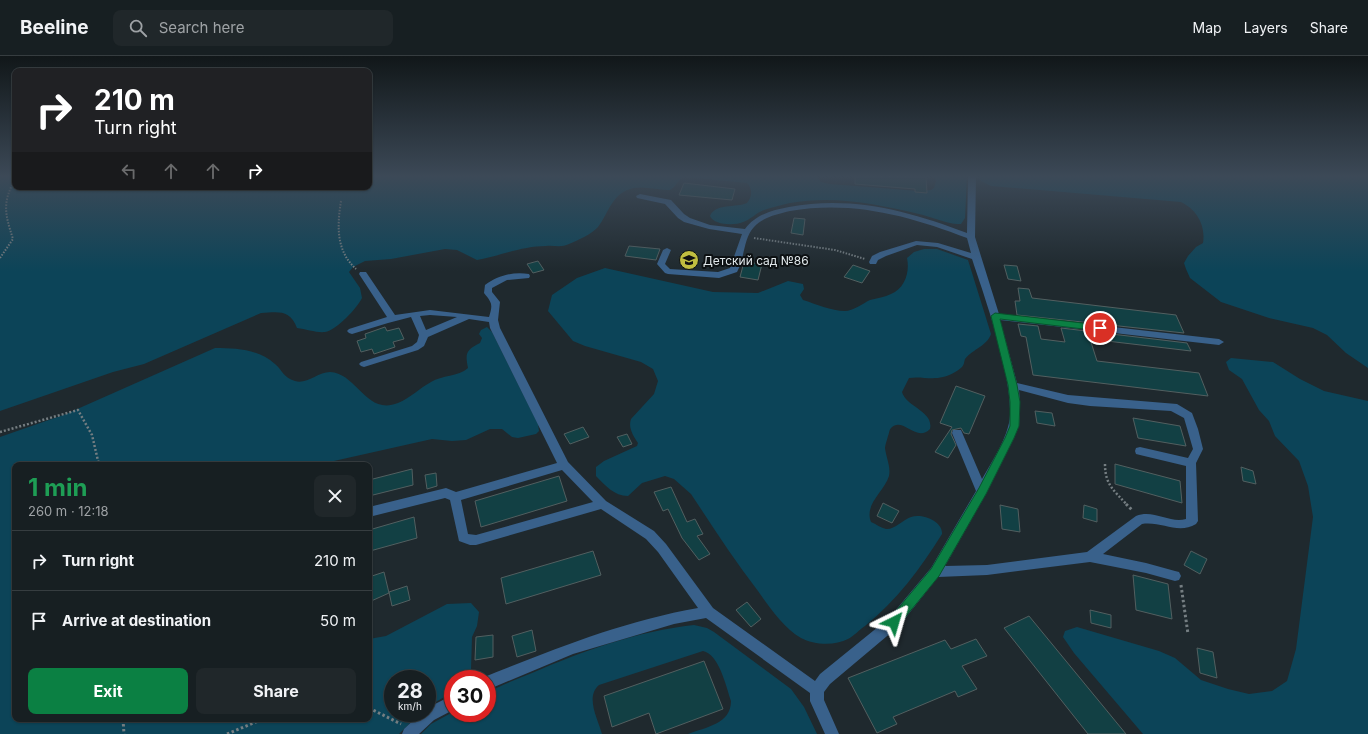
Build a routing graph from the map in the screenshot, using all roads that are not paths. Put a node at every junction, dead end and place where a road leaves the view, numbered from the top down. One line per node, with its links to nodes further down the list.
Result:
1 (673, 208): 5 (street)
2 (793, 208): 5 (street)
3 (865, 208): 6 (street)
4 (972, 208): 6 (street)
5 (747, 232): 7 (street)
6 (972, 237): 8 (street)
7 (667, 250)
8 (976, 257): 9 (street); 14 (street)
9 (873, 262)
10 (363, 274): 15 (street)
11 (526, 276): 16 (street)
12 (414, 314): 13 (street); 15 (street); 18 (street)
13 (468, 316): 16 (street); 18 (street)
14 (995, 316): 19 (street); 21 (street)
15 (393, 319): 17 (street)
16 (493, 320): 25 (street)
17 (352, 331)
18 (424, 335): 20 (street)
19 (1219, 342)
20 (364, 364)
21 (1013, 385): 24 (street); 26 (street)
22 (957, 433): 26 (street)
23 (1140, 452): 24 (street)
24 (1191, 463): 30 (street)
25 (564, 465): 27 (street); 28 (street)
26 (982, 491): 31 (street)
27 (455, 497): 28 (street); 29 (street)
28 (602, 504): 33 (street)
29 (372, 511)
30 (1090, 557): 31 (street); 32 (street)
31 (935, 572): 35 (street)
32 (1175, 576)
33 (708, 612): 34 (street); 35 (street)
34 (496, 679)
35 (817, 690): 38 (street)
36 (444, 707): 37 (street)
37 (411, 732)
38 (832, 734)

